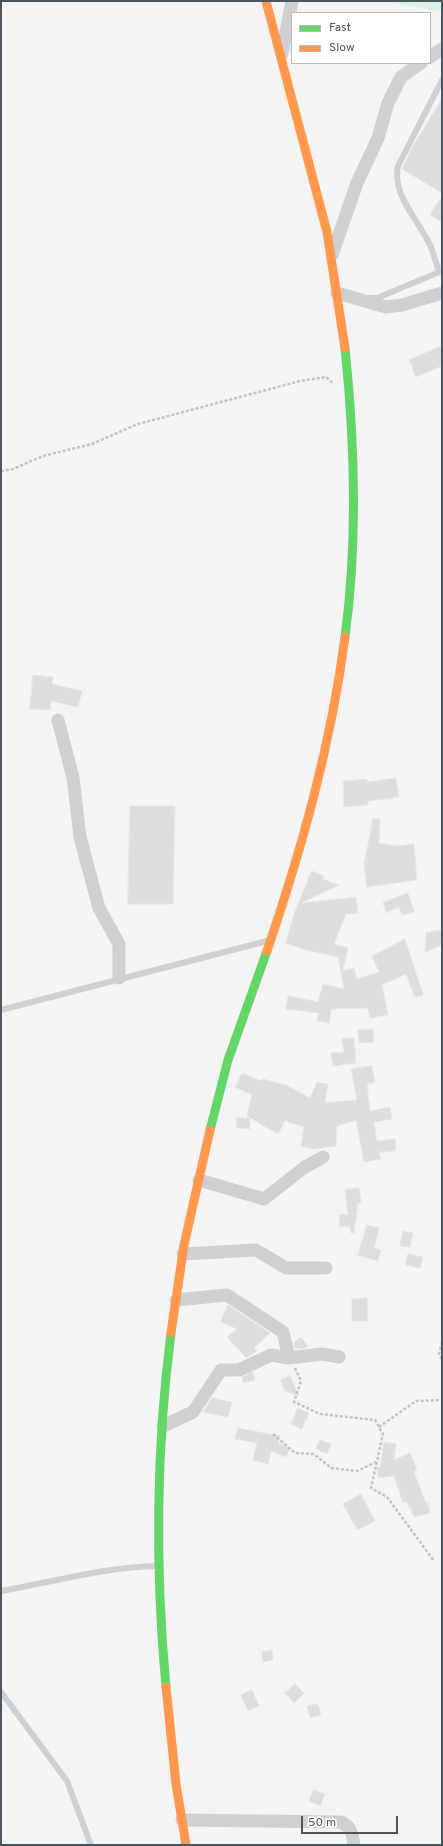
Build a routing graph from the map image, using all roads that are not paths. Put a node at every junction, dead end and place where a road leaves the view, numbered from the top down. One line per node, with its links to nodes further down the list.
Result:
1 (266, 1): 5 (main road)
2 (292, 1): 5 (street)
3 (442, 49): 4 (street)
4 (431, 56)
5 (281, 59): 8 (main road)
6 (420, 64): 8 (street)
7 (442, 80): 9 (lane)
8 (332, 255): 10 (main road)
9 (441, 272): 12 (lane)
10 (337, 293): 12 (street); 14 (main road)
11 (442, 293): 12 (street)
12 (359, 300)
13 (58, 720): 15 (street)
14 (270, 940): 15 (lane); 18 (main road)
15 (119, 978): 16 (lane)
16 (1, 1010)
17 (323, 1157): 18 (street)
18 (199, 1180): 19 (main road)
19 (183, 1254): 20 (street); 21 (main road)
20 (326, 1268)
21 (176, 1300): 23 (street); 24 (main road)
22 (339, 1357): 23 (street)
23 (289, 1358): 24 (street)
24 (163, 1426): 25 (main road)
25 (160, 1566): 26 (lane); 28 (main road)
26 (1, 1590)
27 (1, 1692): 29 (lane)
28 (182, 1820): 30 (main road); 31 (street)
29 (91, 1845)
30 (186, 1845)
31 (354, 1845)

